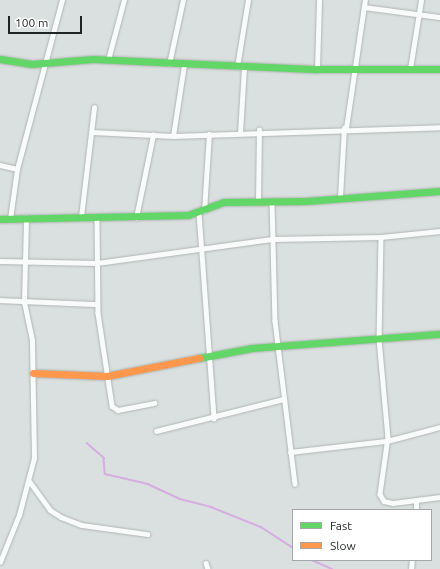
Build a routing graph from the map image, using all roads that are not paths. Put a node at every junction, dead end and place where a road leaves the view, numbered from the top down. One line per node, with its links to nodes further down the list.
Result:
1 (62, 0): 13 (street)
2 (124, 0): 12 (street)
3 (182, 0): 14 (street)
4 (248, 0): 16 (street)
5 (319, 0): 17 (street)
6 (365, 0): 8 (street)
7 (421, 0): 9 (street)
8 (364, 7): 9 (street); 20 (street)
9 (419, 15): 10 (street); 18 (street)
10 (440, 18)
11 (0, 59): 13 (street)
12 (108, 60): 13 (street); 14 (street)
13 (47, 64): 31 (street)
14 (169, 64): 15 (street)
15 (184, 65): 16 (street); 29 (street)
16 (240, 67): 17 (street); 26 (street)
17 (317, 69): 20 (street)
18 (410, 69): 19 (street); 20 (street)
19 (440, 69)
20 (356, 70): 23 (street)
21 (94, 108): 25 (street)
22 (440, 127): 23 (street)
23 (345, 128): 24 (street); 33 (street)
24 (259, 130): 26 (street); 34 (street)
25 (92, 132): 28 (street); 37 (street)
26 (240, 133): 27 (street)
27 (209, 134): 29 (street); 36 (street)
28 (154, 135): 29 (street); 40 (street)
29 (173, 136)
30 (0, 164): 31 (street)
31 (18, 169): 42 (street)
32 (440, 192): 33 (street)
33 (340, 197): 35 (street)
34 (258, 201): 35 (street); 36 (street)
35 (272, 201): 45 (street)
36 (201, 212): 40 (street); 46 (street)
37 (81, 217): 38 (street); 39 (street)
38 (26, 218): 42 (street); 48 (street)
39 (97, 218): 40 (street); 49 (street)
40 (136, 218)
41 (0, 219): 42 (street)
42 (10, 219)
43 (440, 231): 44 (street)
44 (381, 237): 45 (street); 54 (street)
45 (273, 239): 46 (street); 55 (street)
46 (202, 248): 49 (street); 56 (street)
47 (0, 261): 48 (street)
48 (23, 262): 49 (street); 51 (street)
49 (96, 263): 52 (street)
50 (0, 300): 51 (street)
51 (24, 302): 52 (street); 57 (street)
52 (97, 304): 58 (street)
53 (440, 334): 54 (street)
54 (379, 339): 55 (street); 64 (street)
55 (278, 345): 56 (street); 59 (street)
56 (208, 356): 58 (street); 61 (street)
57 (34, 373): 58 (street); 66 (street)
58 (107, 376): 60 (street)
59 (283, 399): 61 (street); 65 (street)
60 (154, 403)
61 (214, 418): 63 (street)
62 (440, 427): 64 (street)
63 (156, 431)
64 (388, 442): 65 (street); 69 (street)
65 (290, 452): 67 (street)
66 (30, 482): 71 (street); 72 (street)
67 (295, 484)
68 (440, 497): 69 (street)
69 (416, 502): 70 (street)
70 (416, 509)
71 (147, 534)
72 (0, 562)
73 (206, 562): 74 (street)
74 (208, 569)

